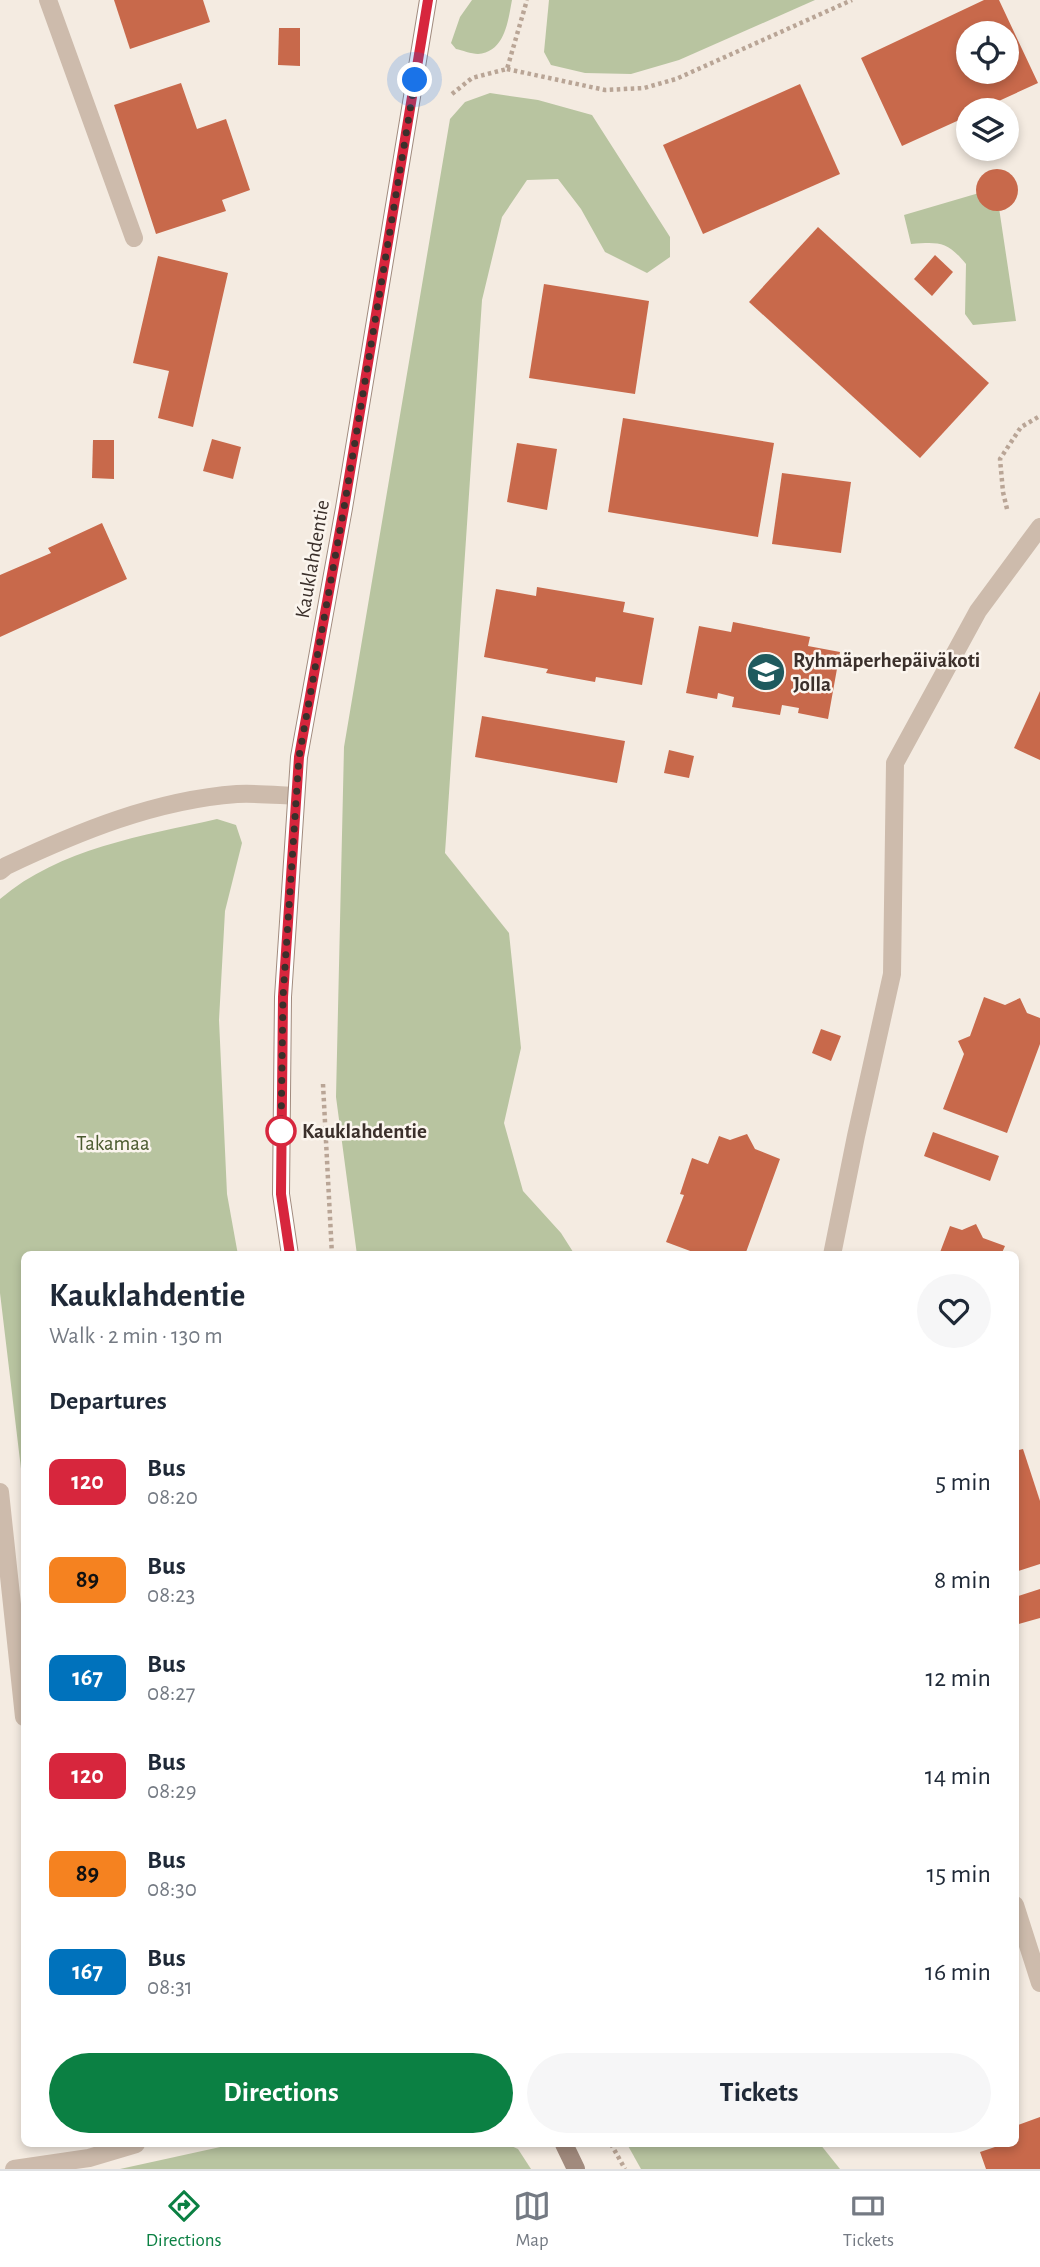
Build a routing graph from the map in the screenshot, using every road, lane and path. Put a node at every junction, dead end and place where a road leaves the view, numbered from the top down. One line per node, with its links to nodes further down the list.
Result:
1 (48, 0): 7 (street)
2 (428, 0): 9 (street, Kauklahdentie)
3 (527, 0): 5 (path)
4 (852, 0): 5 (path)
5 (507, 69): 6 (path)
6 (446, 99)
7 (134, 238)
8 (1040, 527): 14 (street)
9 (296, 796): 10 (street); 12 (street, Kauklahdentie)
10 (0, 871)
11 (323, 1081): 13 (path)
12 (289, 1251)
13 (332, 1251)
14 (833, 1251)
15 (0, 1492): 16 (street)
16 (21, 1689)
17 (1019, 1917): 18 (street)
18 (1040, 1983)
19 (115, 2147): 22 (street)
20 (565, 2147): 24 (street)
21 (613, 2147): 25 (path)
22 (87, 2151): 23 (street)
23 (14, 2169)
24 (576, 2169)
25 (625, 2169)

